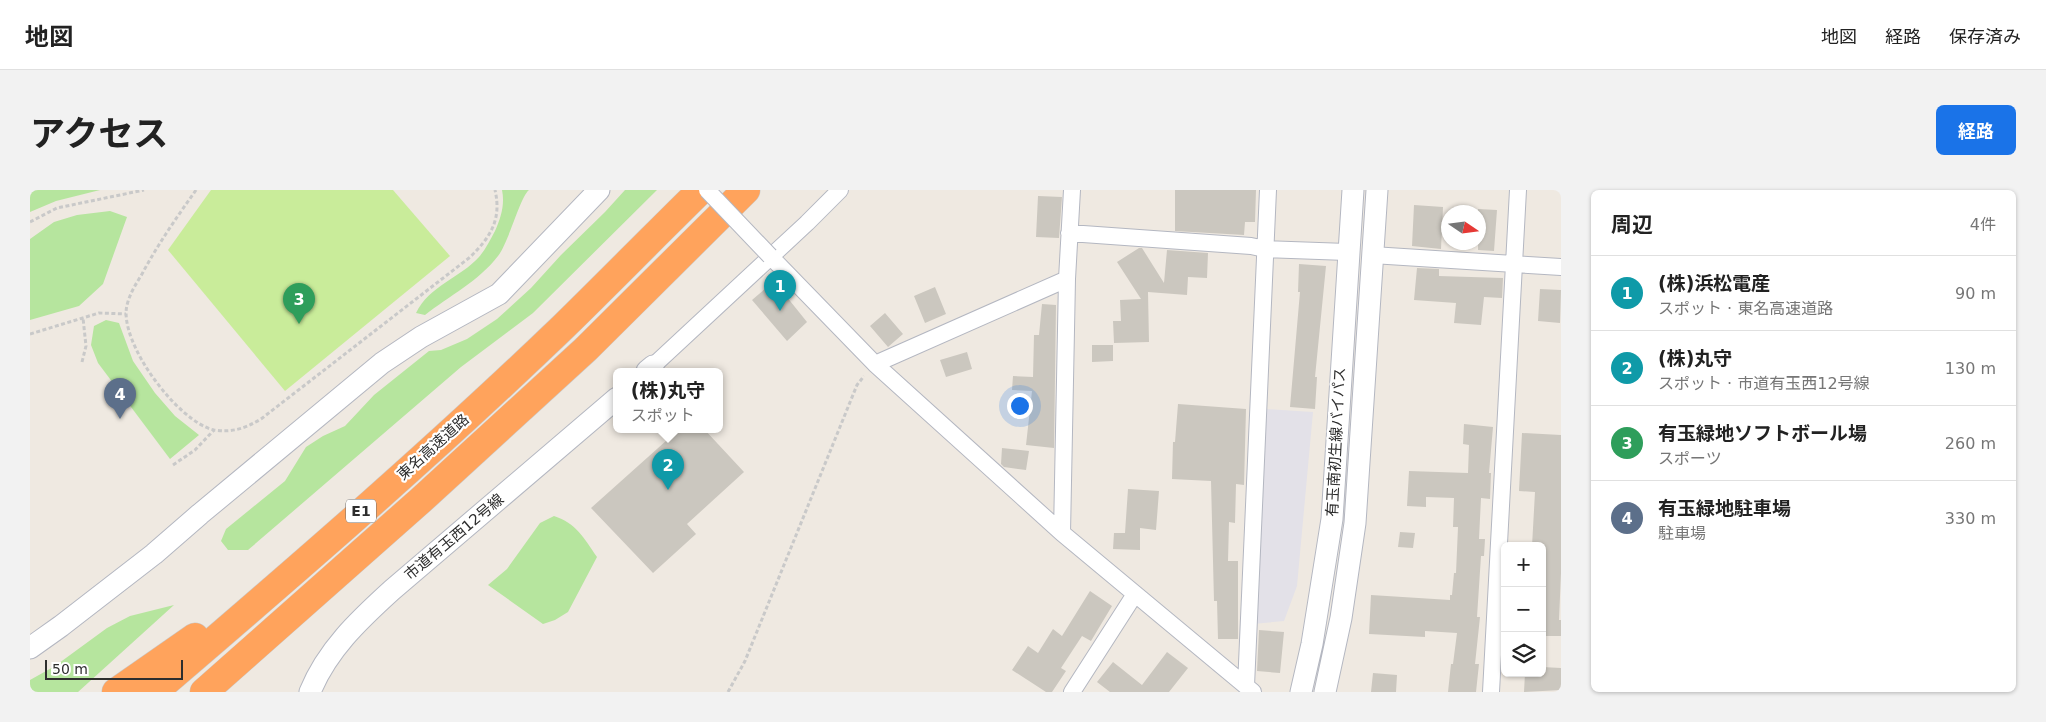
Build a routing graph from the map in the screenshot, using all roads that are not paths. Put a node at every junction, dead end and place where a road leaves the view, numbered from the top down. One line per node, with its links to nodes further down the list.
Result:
1 (599, 190): 26 (street)
2 (701, 190): 23 (highway, 東名高速道路 / E1)
3 (707, 190): 15 (street, bridge)
4 (746, 190): 24 (highway, 東名高速道路 / E1)
5 (840, 190): 15 (street)
6 (1072, 190): 11 (street)
7 (1268, 190): 12 (street)
8 (1353, 190): 13 (street, 有玉南初生線バイパス)
9 (1376, 190): 14 (street, 有玉南初生線バイパス)
10 (1518, 190): 16 (street)
11 (1069, 233): 12 (street); 18 (street)
12 (1265, 249): 13 (street); 27 (street)
13 (1347, 252): 34 (street, 有玉南初生線バイパス)
14 (1372, 255): 16 (street); 35 (street, 有玉南初生線バイパス)
15 (770, 256): 19 (street); 20 (street)
16 (1513, 265): 17 (street); 36 (street)
17 (1561, 267)
18 (1067, 278): 19 (street); 22 (street)
19 (875, 364): 22 (street)
20 (650, 368)
21 (613, 401): 33 (street, 市道有玉西12号線)
22 (1062, 533): 25 (street)
23 (309, 558): 29 (highway); 30 (highway, 東名高速道路 / E1)
24 (330, 582): 31 (highway, 東名高速道路 / E1); 32 (highway)
25 (1135, 594): 27 (street); 28 (street)
26 (30, 648)
27 (1249, 689)
28 (1074, 691)
29 (116, 692)
30 (154, 692)
31 (204, 692)
32 (219, 692)
33 (310, 692)
34 (1301, 692)
35 (1325, 692)
36 (1491, 692)

